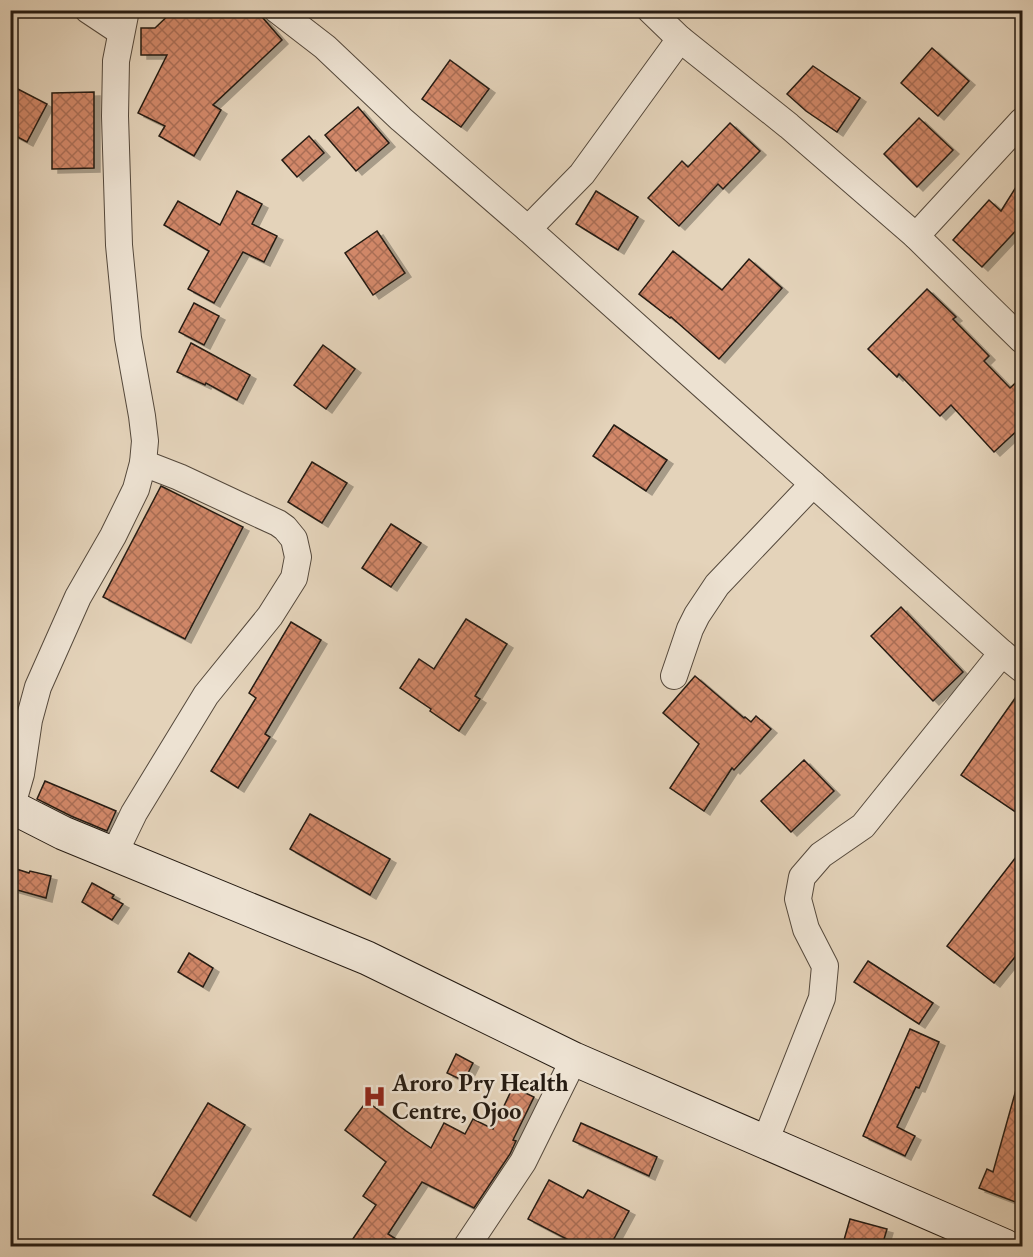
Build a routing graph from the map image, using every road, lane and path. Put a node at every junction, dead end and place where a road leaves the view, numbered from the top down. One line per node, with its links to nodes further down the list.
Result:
1 (88, 10): 4 (street)
2 (276, 10): 7 (street)
3 (650, 10): 5 (street)
4 (123, 21): 10 (street)
5 (680, 39): 7 (street); 8 (street)
6 (1023, 120): 8 (street)
7 (528, 229): 11 (street)
8 (916, 236): 9 (street)
9 (1023, 340)
10 (143, 463): 15 (street); 16 (street)
11 (813, 484): 12 (street); 14 (street)
12 (1002, 653): 13 (street); 18 (street)
13 (1023, 669)
14 (674, 676)
15 (11, 808): 16 (main road)
16 (125, 858): 17 (main road)
17 (574, 1059): 18 (main road); 19 (street)
18 (765, 1142): 20 (main road)
19 (467, 1246)
20 (1005, 1246)

